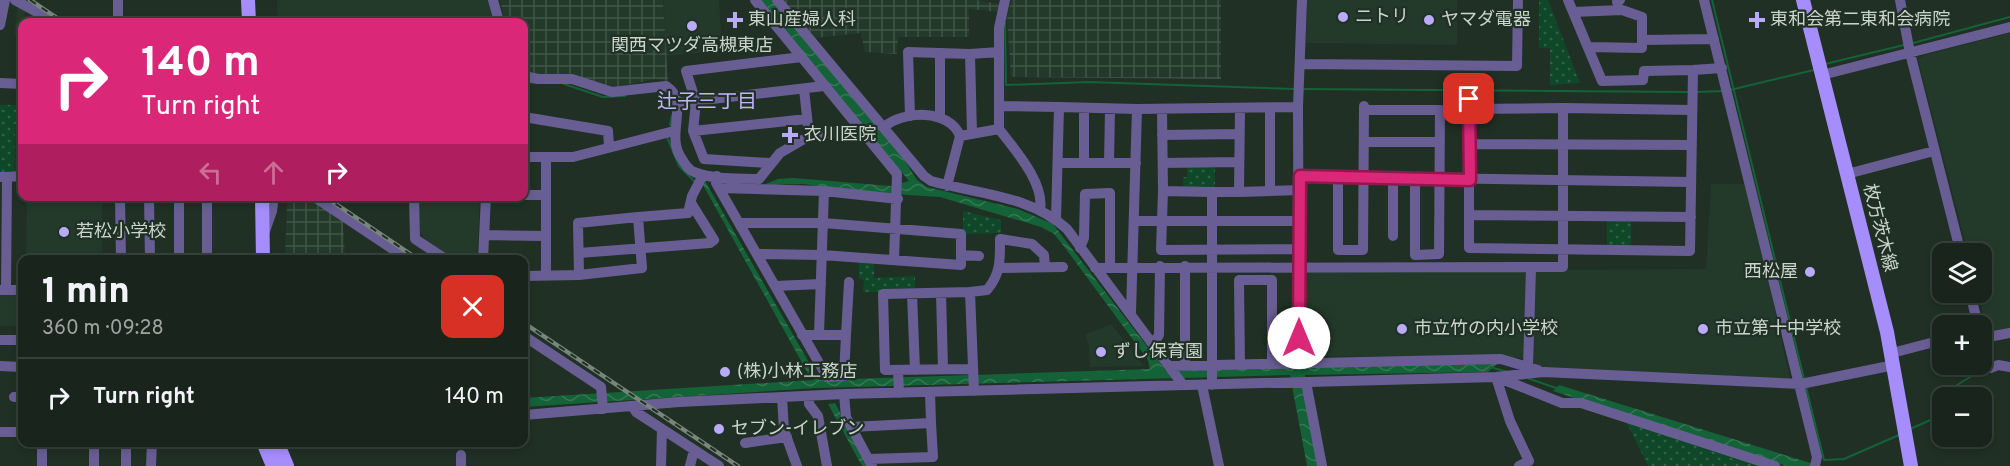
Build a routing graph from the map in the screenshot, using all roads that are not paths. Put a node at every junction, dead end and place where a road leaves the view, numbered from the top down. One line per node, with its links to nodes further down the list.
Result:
1 (5, 0): 23 (street)
2 (15, 0): 18 (street)
3 (118, 0): 19 (street)
4 (248, 0): 20 (main road)
5 (258, 0): 21 (main road)
6 (493, 0): 22 (street)
7 (755, 0): 32 (street)
8 (777, 0): 59 (street)
9 (1005, 0): 28 (street)
10 (1302, 0): 33 (street)
11 (1518, 0): 33 (street)
12 (1568, 0): 17 (street)
13 (1704, 0): 25 (street)
14 (1803, 0): 36 (main road, 枚方茨木線)
15 (1900, 0): 30 (street)
16 (1618, 3): 17 (street); 26 (street)
17 (1573, 12): 27 (street)
18 (48, 18)
19 (118, 18)
20 (249, 18)
21 (258, 18)
22 (498, 18)
23 (0, 25)
24 (2010, 27): 30 (street)
25 (1714, 39): 26 (street); 34 (street)
26 (1642, 40): 27 (street)
27 (1588, 47): 35 (street)
28 (999, 52): 31 (street); 44 (street)
29 (940, 53): 31 (street); 55 (street); 56 (street)
30 (1910, 53): 36 (street); 75 (street)
31 (970, 54): 64 (street)
32 (802, 57): 40 (street); 42 (street)
33 (1302, 64): 46 (street)
34 (1722, 68): 35 (street); 210 (street)
35 (1693, 70): 54 (street)
36 (1822, 75): 85 (main road, 枚方茨木線)
37 (528, 77): 43 (street)
38 (0, 83): 39 (street)
39 (18, 84)
40 (824, 86): 41 (street); 60 (street)
41 (804, 89): 42 (street); 58 (street)
42 (696, 102): 43 (street); 63 (street)
43 (678, 103): 62 (street)
44 (999, 106): 45 (street); 61 (street)
45 (1059, 107): 47 (street); 80 (street)
46 (1298, 107): 49 (street); 88 (street)
47 (1084, 108): 51 (street); 81 (street)
48 (1240, 108): 49 (street); 53 (street); 65 (street)
49 (1270, 108): 103 (street)
50 (1563, 108): 54 (street); 71 (street); 72 (street)
51 (1110, 109): 52 (street); 82 (street)
52 (1137, 109): 53 (street); 83 (street)
53 (1162, 109): 67 (street)
54 (1692, 110): 73 (street)
55 (910, 116): 56 (street); 59 (street)
56 (940, 117): 68 (street)
57 (528, 118): 74 (street)
58 (807, 119): 63 (street); 66 (street)
59 (884, 127): 98 (street)
60 (861, 129): 66 (street); 108 (street)
61 (999, 129): 64 (street); 120 (street)
62 (674, 131): 74 (street); 86 (street)
63 (693, 131): 79 (street)
64 (972, 134): 68 (street)
65 (1239, 134): 67 (street); 78 (street)
66 (811, 135): 79 (street)
67 (1162, 135): 84 (street)
68 (960, 136): 98 (street)
69 (1364, 142): 70 (street); 70 (street); 90 (street)
70 (1440, 142): 94 (street)
71 (1470, 144): 72 (street); 95 (street)
72 (1564, 144): 73 (street); 96 (street)
73 (1692, 145): 97 (street)
74 (609, 146): 77 (street)
75 (1934, 151): 85 (street); 137 (street)
76 (528, 157): 77 (street)
77 (546, 157): 107 (street)
78 (1239, 162): 84 (street); 105 (street)
79 (770, 163): 87 (street)
80 (1058, 163): 81 (street); 125 (street)
81 (1084, 163): 82 (street)
82 (1109, 163): 83 (street)
83 (1136, 163): 126 (street)
84 (1163, 163): 102 (street)
85 (1847, 174): 190 (main road, 枚方茨木線)
86 (702, 176): 87 (street); 119 (street)
87 (717, 176): 99 (street)
88 (1300, 176): 89 (street); 100 (street)
89 (1338, 176): 90 (street); 90 (street)
90 (1365, 176): 92 (street)
91 (4, 177): 175 (street)
92 (1393, 177): 93 (street); 136 (street)
93 (1415, 178): 94 (street); 94 (street)
94 (1439, 179): 95 (street)
95 (1470, 180): 96 (street); 121 (street)
96 (1564, 180): 97 (street); 122 (street)
97 (1691, 182): 124 (street)
98 (947, 186): 120 (street)
99 (720, 188): 101 (street); 130 (street)
100 (1300, 190): 103 (street); 129 (street)
101 (824, 191): 108 (street); 131 (street)
102 (1163, 191): 104 (street); 127 (street)
103 (1270, 191): 105 (street)
104 (1212, 192): 105 (street); 128 (street)
105 (1239, 192)
106 (528, 195): 107 (street)
107 (546, 195): 135 (street)
108 (898, 197): 132 (street)
109 (120, 201): 145 (street)
110 (148, 201): 146 (street)
111 (178, 201): 147 (street)
112 (207, 201): 148 (street)
113 (253, 201): 149 (main road)
114 (262, 201): 133 (main road)
115 (273, 201): 133 (street)
116 (321, 201): 151 (street)
117 (414, 201): 152 (street)
118 (486, 201): 134 (street)
119 (691, 203): 123 (street); 138 (street)
120 (1040, 210): 125 (street)
121 (1469, 215): 122 (street); 142 (street)
122 (1563, 215): 124 (street); 142 (street)
123 (638, 217): 138 (street); 143 (street)
124 (1690, 217): 142 (street)
125 (1056, 219): 139 (street)
126 (1134, 221): 127 (street); 166 (street)
127 (1162, 221): 128 (street); 141 (street)
128 (1212, 221): 129 (street); 141 (street)
129 (1300, 221): 140 (street)
130 (740, 223): 131 (street); 144 (street)
131 (823, 223): 132 (street); 154 (street)
132 (896, 229): 155 (street); 157 (street)
133 (263, 234): 150 (main road)
134 (484, 235): 135 (street); 153 (street)
135 (546, 236): 170 (street)
136 (1393, 236)
137 (1958, 243)
138 (640, 247): 143 (street); 171 (street)
139 (1080, 248): 165 (street); 168 (street)
140 (1300, 249): 141 (street); 161 (street)
141 (1212, 250): 160 (street)
142 (1563, 250): 167 (street)
143 (579, 253): 171 (street)
144 (757, 254): 154 (street); 174 (street)
145 (121, 255)
146 (150, 255)
147 (179, 255)
148 (207, 255)
149 (254, 255)
150 (263, 255)
151 (402, 255)
152 (439, 255)
153 (483, 255)
154 (822, 255): 157 (street); 173 (street)
155 (961, 255): 156 (street); 157 (street)
156 (979, 256)
157 (894, 260)
158 (1160, 266): 159 (street); 166 (street); 188 (street)
159 (1185, 266): 160 (street); 195 (street)
160 (1212, 266): 161 (street); 206 (street)
161 (1299, 266): 167 (street); 191 (street)
162 (1000, 267): 163 (street); 163 (street); 176 (street)
163 (1045, 267): 164 (street)
164 (1063, 267)
165 (1110, 267): 166 (street); 168 (street)
166 (1133, 267): 179 (street)
167 (1531, 267): 198 (street)
168 (1095, 268): 179 (street)
169 (528, 276): 170 (street)
170 (546, 276): 171 (street)
171 (579, 276)
172 (849, 282): 183 (street)
173 (820, 284): 174 (street); 181 (street)
174 (775, 286): 182 (street)
175 (3, 290)
176 (970, 292): 177 (street); 203 (street)
177 (941, 293): 178 (street); 201 (street)
178 (912, 294): 202 (street); 205 (street)
179 (1131, 312): 188 (street)
180 (2010, 333): 184 (street)
181 (819, 334): 182 (street); 183 (street)
182 (802, 335): 183 (street)
183 (846, 335)
184 (1992, 337)
185 (528, 339): 217 (street)
186 (0, 340): 187 (street)
187 (18, 340)
188 (1154, 344): 197 (street)
189 (1932, 344): 190 (street)
190 (1893, 359): 210 (street); 251 (main road, 枚方茨木線)
191 (1299, 362): 192 (street); 198 (street)
192 (1272, 363): 193 (street); 193 (street)
193 (1240, 365): 206 (street)
194 (0, 366): 196 (street)
195 (1185, 366): 197 (street); 206 (street)
196 (18, 367)
197 (1170, 367): 208 (street)
198 (1528, 367): 204 (street)
199 (2010, 367): 200 (street)
200 (1992, 368)
201 (943, 369): 202 (street); 203 (street)
202 (915, 370): 205 (street)
203 (973, 371): 211 (street)
204 (1544, 372): 207 (street); 210 (street)
205 (898, 373): 212 (street)
206 (1210, 376): 208 (street); 209 (street); 247 (street)
207 (1496, 377): 209 (street); 249 (street); 250 (street)
208 (1181, 382): 211 (street)
209 (1306, 382): 248 (street)
210 (1801, 384): 235 (street)
211 (974, 389): 213 (street)
212 (899, 391): 213 (street); 214 (street)
213 (930, 392): 220 (street)
214 (833, 394): 215 (street); 221 (street)
215 (809, 396): 216 (street); 246 (street)
216 (782, 397): 218 (street); 225 (street)
217 (602, 406): 218 (street); 219 (street)
218 (633, 407): 222 (street)
219 (528, 415)
220 (931, 423): 221 (street); 234 (street)
221 (851, 427): 234 (street)
222 (662, 429): 233 (street); 242 (street)
223 (0, 432): 224 (street)
224 (18, 432)
225 (787, 437): 226 (street); 245 (street)
226 (746, 443)
227 (42, 447): 236 (street)
228 (94, 447): 237 (street)
229 (126, 447): 238 (street)
230 (152, 447): 239 (street)
231 (265, 447): 240 (main road)
232 (279, 447): 241 (main road)
233 (694, 450): 243 (street); 244 (street)
234 (871, 464)
235 (1816, 465)
236 (42, 466)
237 (94, 466)
238 (126, 466)
239 (151, 466)
240 (273, 466)
241 (286, 466)
242 (661, 466)
243 (690, 466)
244 (719, 466)
245 (797, 466)
246 (827, 466)
247 (1219, 466)
248 (1322, 466)
249 (1518, 466)
250 (1775, 466)
251 (1911, 466)

